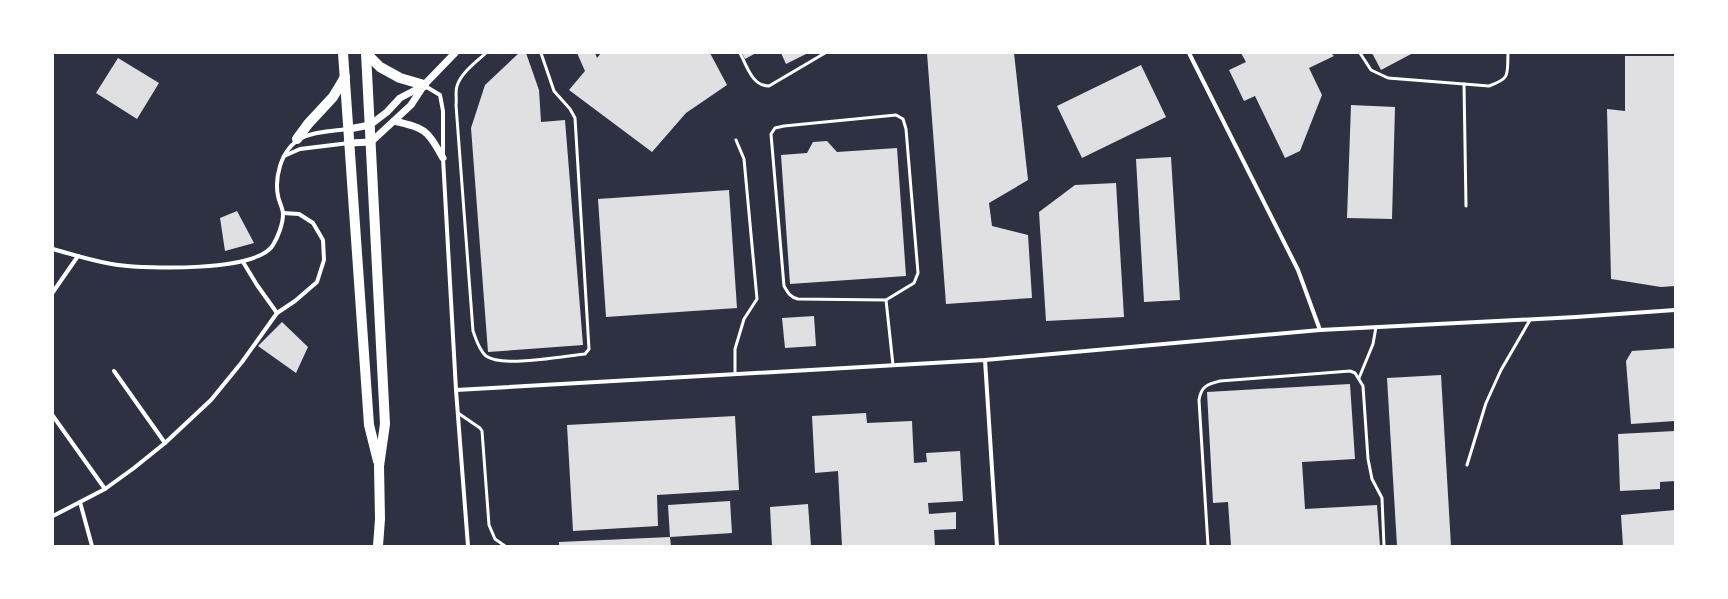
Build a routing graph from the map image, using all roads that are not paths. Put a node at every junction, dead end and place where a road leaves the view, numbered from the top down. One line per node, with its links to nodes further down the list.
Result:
1 (343, 53): 11 (main road)
2 (366, 53): 13 (main road); 15 (main road)
3 (455, 53): 13 (street)
4 (486, 53): 5 (lane)
5 (542, 53)
6 (740, 53): 7 (lane)
7 (825, 53)
8 (1189, 53): 34 (street)
9 (1360, 53): 12 (lane)
10 (1508, 53): 12 (lane)
11 (345, 77): 16 (main road); 17 (main road)
12 (1464, 84): 23 (lane)
13 (424, 85): 14 (street); 15 (street); 22 (street)
14 (394, 121): 19 (street); 22 (street)
15 (370, 125): 16 (street); 19 (main road)
16 (349, 129): 17 (street); 20 (main road)
17 (297, 139): 21 (street)
18 (736, 140): 38 (lane)
19 (371, 142): 20 (street); 45 (main road)
20 (350, 143): 21 (street); 45 (main road)
21 (283, 156): 24 (street)
22 (444, 158): 40 (street)
23 (1466, 206)
24 (283, 213): 27 (street); 31 (street)
25 (53, 249): 26 (street)
26 (78, 256): 27 (street); 28 (street)
27 (243, 262): 31 (street)
28 (53, 292)
29 (886, 300): 29 (lane); 36 (lane)
30 (1675, 310): 32 (street)
31 (277, 313): 43 (street)
32 (1530, 320): 33 (street); 44 (lane)
33 (1376, 327): 34 (street); 39 (lane)
34 (1320, 330): 35 (street)
35 (985, 360): 36 (street); 53 (street)
36 (893, 365): 38 (street)
37 (114, 371): 43 (street)
38 (735, 374): 40 (street)
39 (1359, 378): 54 (lane); 55 (lane)
40 (456, 390): 41 (street)
41 (458, 413): 51 (street); 52 (lane)
42 (53, 416): 46 (street)
43 (165, 443): 46 (street)
44 (1466, 465)
45 (379, 466): 50 (main road)
46 (105, 489): 47 (street)
47 (80, 502): 48 (street); 49 (street)
48 (53, 516)
49 (92, 546)
50 (378, 546)
51 (468, 546)
52 (505, 546)
53 (996, 546)
54 (1208, 546)
55 (1384, 546)

